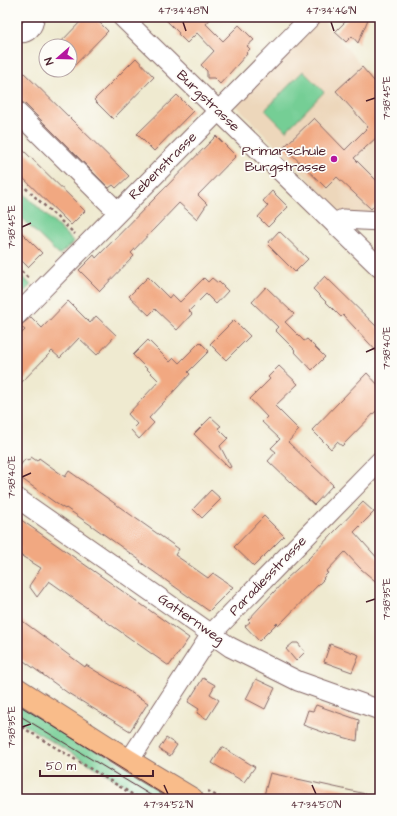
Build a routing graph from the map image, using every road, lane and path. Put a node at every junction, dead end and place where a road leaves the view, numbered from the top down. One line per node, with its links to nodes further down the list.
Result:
1 (34, 17): 4 (street)
2 (122, 17): 5 (street, Burgstrasse)
3 (311, 17): 5 (street, Rebenstrasse)
4 (17, 33)
5 (218, 111): 8 (street, Rebenstrasse); 10 (street, Burgstrasse)
6 (17, 112): 8 (street)
7 (17, 180): 11 (path)
8 (118, 212): 11 (street, Rebenstrasse)
9 (380, 221): 10 (street)
10 (334, 223): 12 (street, Burgstrasse)
11 (86, 244): 13 (street, Rebenstrasse)
12 (380, 268)
13 (17, 315)
14 (380, 461): 16 (street, Paradiesstrasse)
15 (17, 498): 16 (street, Gatternweg)
16 (212, 633): 18 (street, Gatternweg); 20 (street, Paradiesstrasse)
17 (17, 689): 20 (main road)
18 (380, 710)
19 (17, 724): 21 (path)
20 (130, 761): 22 (main road)
21 (140, 799)
22 (192, 799)

